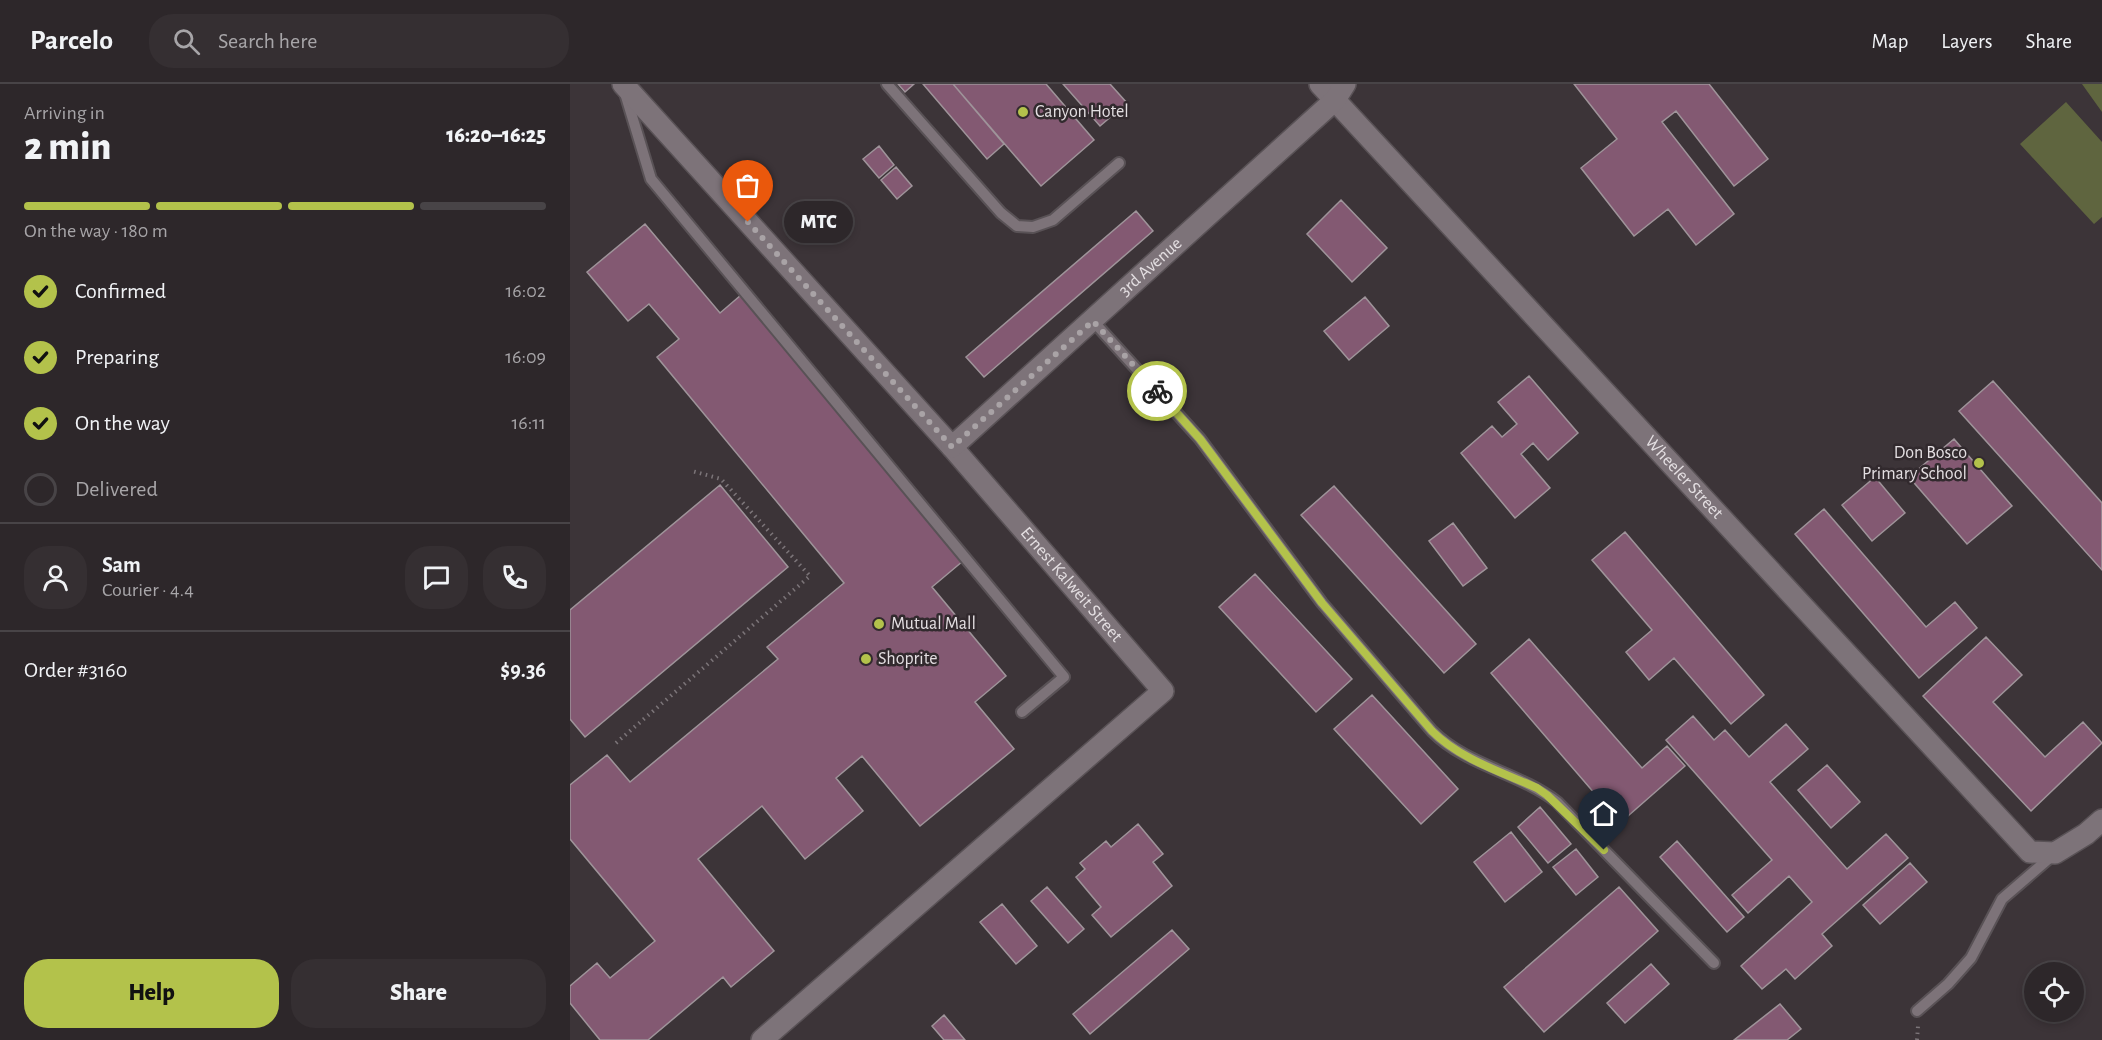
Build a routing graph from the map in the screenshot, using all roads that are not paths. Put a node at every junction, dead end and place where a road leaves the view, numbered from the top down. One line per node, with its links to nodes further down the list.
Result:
1 (623, 84): 7 (street, Ernest Kalweit Street); 8 (lane)
2 (887, 84): 5 (lane)
3 (1320, 84): 4 (street, Wheeler Street)
4 (1340, 92): 6 (street, 3rd Avenue); 10 (street, Wheeler Street)
5 (1119, 163)
6 (1093, 321): 7 (street, 3rd Avenue); 11 (lane)
7 (952, 447): 13 (street, Ernest Kalweit Street)
8 (1022, 712)
9 (2102, 820): 10 (street)
10 (2055, 853): 12 (lane)
11 (1714, 963)
12 (1917, 1011)
13 (762, 1040)

